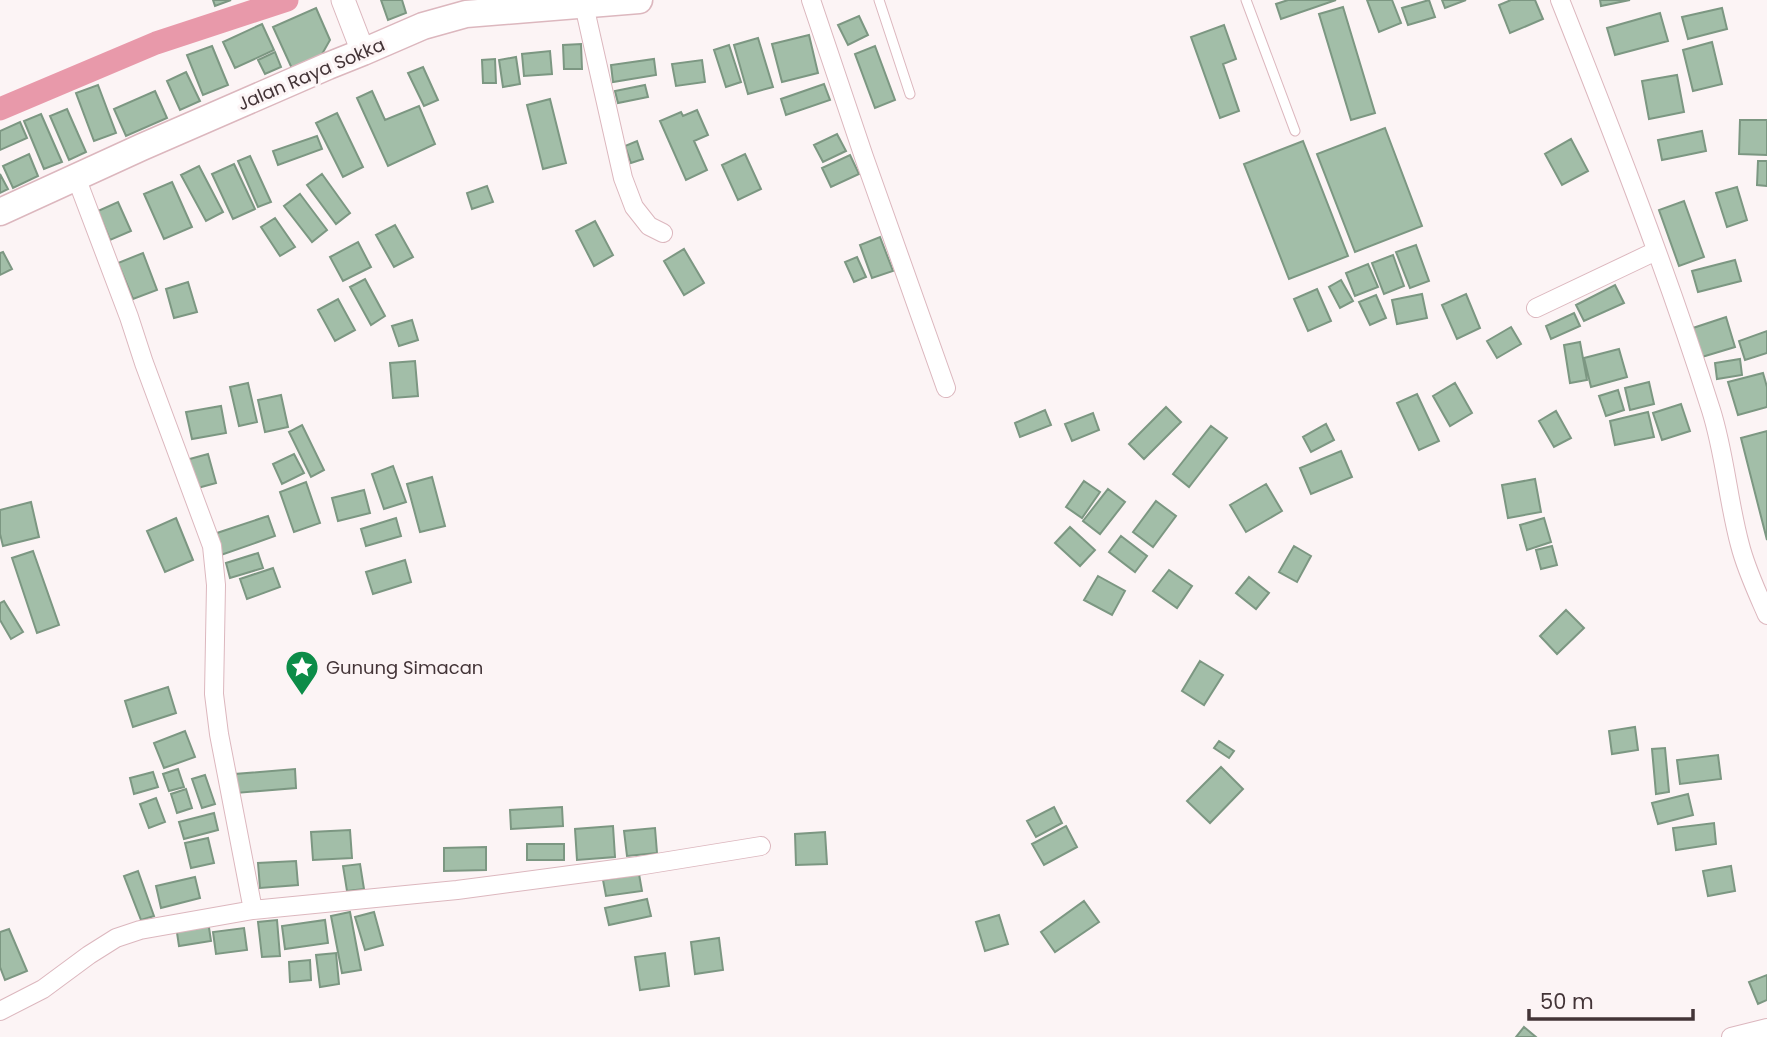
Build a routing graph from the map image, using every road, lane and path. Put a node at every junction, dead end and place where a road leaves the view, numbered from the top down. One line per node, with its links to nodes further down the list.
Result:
1 (343, 0): 8 (street)
2 (639, 0): 7 (main road, Jalan Raya Sokka)
3 (811, 0): 16 (street)
4 (879, 0): 9 (lane)
5 (1246, 0): 10 (lane)
6 (1560, 0): 14 (street)
7 (584, 5): 8 (main road, Jalan Raya Sokka); 13 (street)
8 (363, 52): 11 (main road, Jalan Raya Sokka)
9 (910, 94)
10 (1295, 131)
11 (76, 177): 12 (main road, Jalan Raya Sokka); 19 (street)
12 (0, 212)
13 (663, 233)
14 (1656, 251): 15 (street); 17 (street)
15 (1536, 308)
16 (946, 388)
17 (1767, 615)
18 (761, 846): 19 (street)
19 (253, 910): 20 (street)
20 (0, 1012)
21 (1767, 1028): 22 (street)
22 (1731, 1037)

